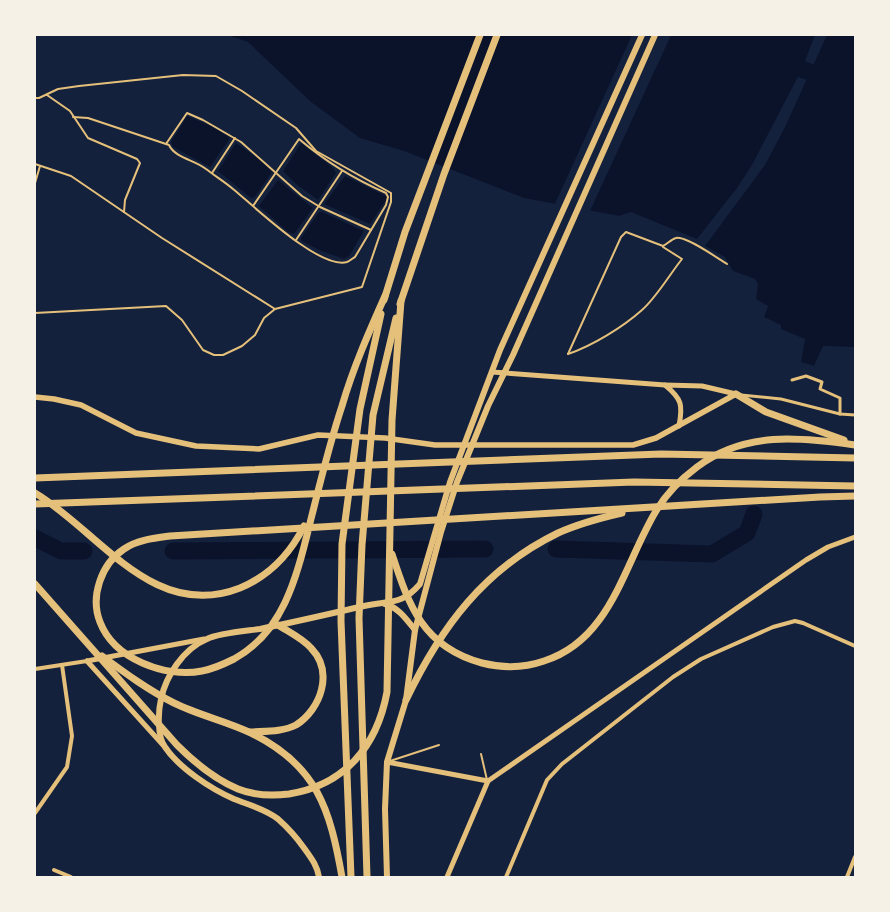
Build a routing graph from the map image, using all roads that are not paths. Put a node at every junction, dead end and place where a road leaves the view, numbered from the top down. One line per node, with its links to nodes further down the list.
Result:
1 (480, 35): 23 (highway)
2 (497, 35): 24 (highway)
3 (642, 35): 27 (highway)
4 (655, 35): 28 (highway)
5 (47, 95): 6 (lane); 7 (lane); 25 (lane)
6 (35, 98)
7 (73, 116): 9 (lane); 18 (lane)
8 (235, 138): 9 (lane); 12 (lane); 14 (lane)
9 (166, 144): 14 (lane)
10 (35, 164): 11 (lane)
11 (40, 166): 15 (lane); 18 (lane)
12 (276, 172): 13 (lane); 16 (lane); 17 (lane)
13 (342, 172): 17 (lane); 19 (lane)
14 (212, 173): 16 (lane)
15 (35, 183)
16 (253, 206): 20 (lane)
17 (319, 206): 19 (lane); 20 (lane)
18 (124, 212): 25 (lane)
19 (371, 230): 20 (lane)
20 (296, 240)
21 (663, 246): 21 (lane); 22 (lane)
22 (727, 264)
23 (385, 296): 42 (highway); 70 (highway)
24 (401, 301): 46 (highway); 71 (highway)
25 (275, 308): 26 (lane)
26 (35, 314)
27 (492, 372): 28 (street); 48 (highway)
28 (504, 373): 30 (street); 50 (highway)
29 (792, 380): 33 (street)
30 (665, 385): 31 (street); 35 (street)
31 (736, 394): 33 (street); 35 (main road); 36 (highway)
32 (35, 397): 35 (main road)
33 (840, 414): 34 (street)
34 (855, 415)
35 (678, 426)
36 (855, 444): 46 (highway)
37 (855, 458): 38 (highway)
38 (35, 478)
39 (855, 486): 43 (highway)
40 (35, 493): 42 (highway)
41 (855, 496): 44 (highway)
42 (315, 502): 44 (highway)
43 (35, 504)
44 (639, 508): 57 (highway)
45 (855, 537): 63 (street)
46 (390, 548): 53 (highway)
47 (35, 584): 53 (highway)
48 (379, 603): 49 (highway); 50 (highway)
49 (278, 625): 51 (highway); 58 (highway)
50 (415, 630): 57 (highway)
51 (207, 639): 54 (street); 60 (highway)
52 (855, 646): 74 (street)
53 (92, 649): 58 (highway)
54 (87, 661): 55 (street); 60 (street)
55 (62, 665): 56 (street); 64 (street)
56 (35, 669)
57 (406, 700): 62 (highway)
58 (250, 732): 69 (highway)
59 (439, 745): 62 (lane)
60 (164, 746): 68 (highway)
61 (481, 754): 63 (lane)
62 (387, 762): 63 (street); 72 (highway)
63 (488, 781): 73 (street)
64 (35, 813)
65 (855, 857): 75 (street)
66 (54, 870): 67 (street)
67 (71, 877)
68 (319, 877)
69 (342, 877)
70 (351, 877)
71 (368, 877)
72 (387, 877)
73 (447, 877)
74 (506, 877)
75 (847, 877)

